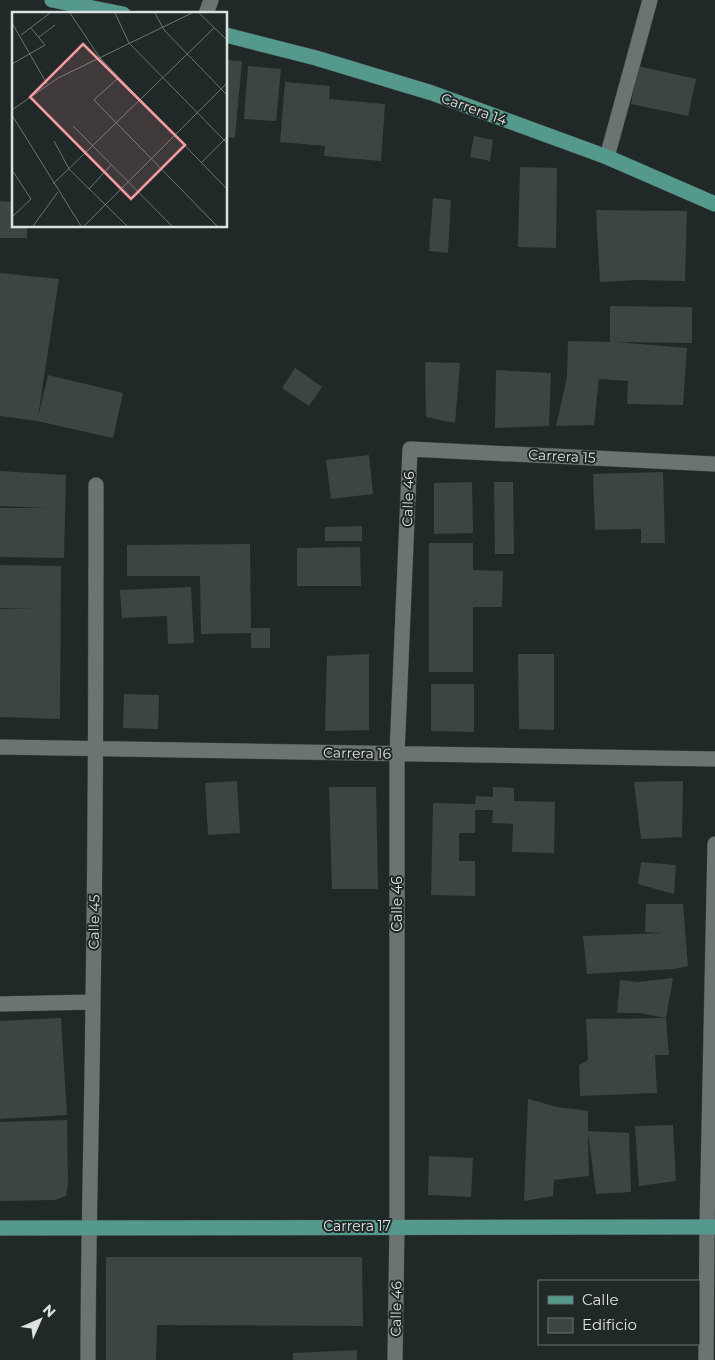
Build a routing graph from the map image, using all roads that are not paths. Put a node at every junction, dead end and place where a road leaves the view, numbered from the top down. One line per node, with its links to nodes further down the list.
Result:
1 (52, 0): 3 (main road)
2 (650, 0): 5 (street)
3 (113, 12)
4 (228, 36): 5 (main road, Carrera 14)
5 (607, 157): 6 (main road, Carrera 14)
6 (715, 204)
7 (410, 448): 8 (street, Carrera 15); 12 (street, Calle 46)
8 (715, 464)
9 (96, 485): 11 (street, Calle 45)
10 (0, 747): 11 (street, Carrera 16)
11 (96, 748): 12 (street, Carrera 16); 15 (street, Calle 45)
12 (396, 754): 13 (street, Carrera 16); 17 (street, Calle 46)
13 (715, 759)
14 (715, 844): 18 (street)
15 (93, 1002): 16 (street); 20 (street, Calle 45)
16 (0, 1004)
17 (397, 1226): 18 (main road, Carrera 17); 20 (main road, Carrera 17); 22 (street, Calle 46)
18 (711, 1227): 23 (street)
19 (0, 1228): 20 (main road, Carrera 17)
20 (88, 1228): 21 (street, Calle 45)
21 (88, 1360)
22 (395, 1360)
23 (706, 1360)

